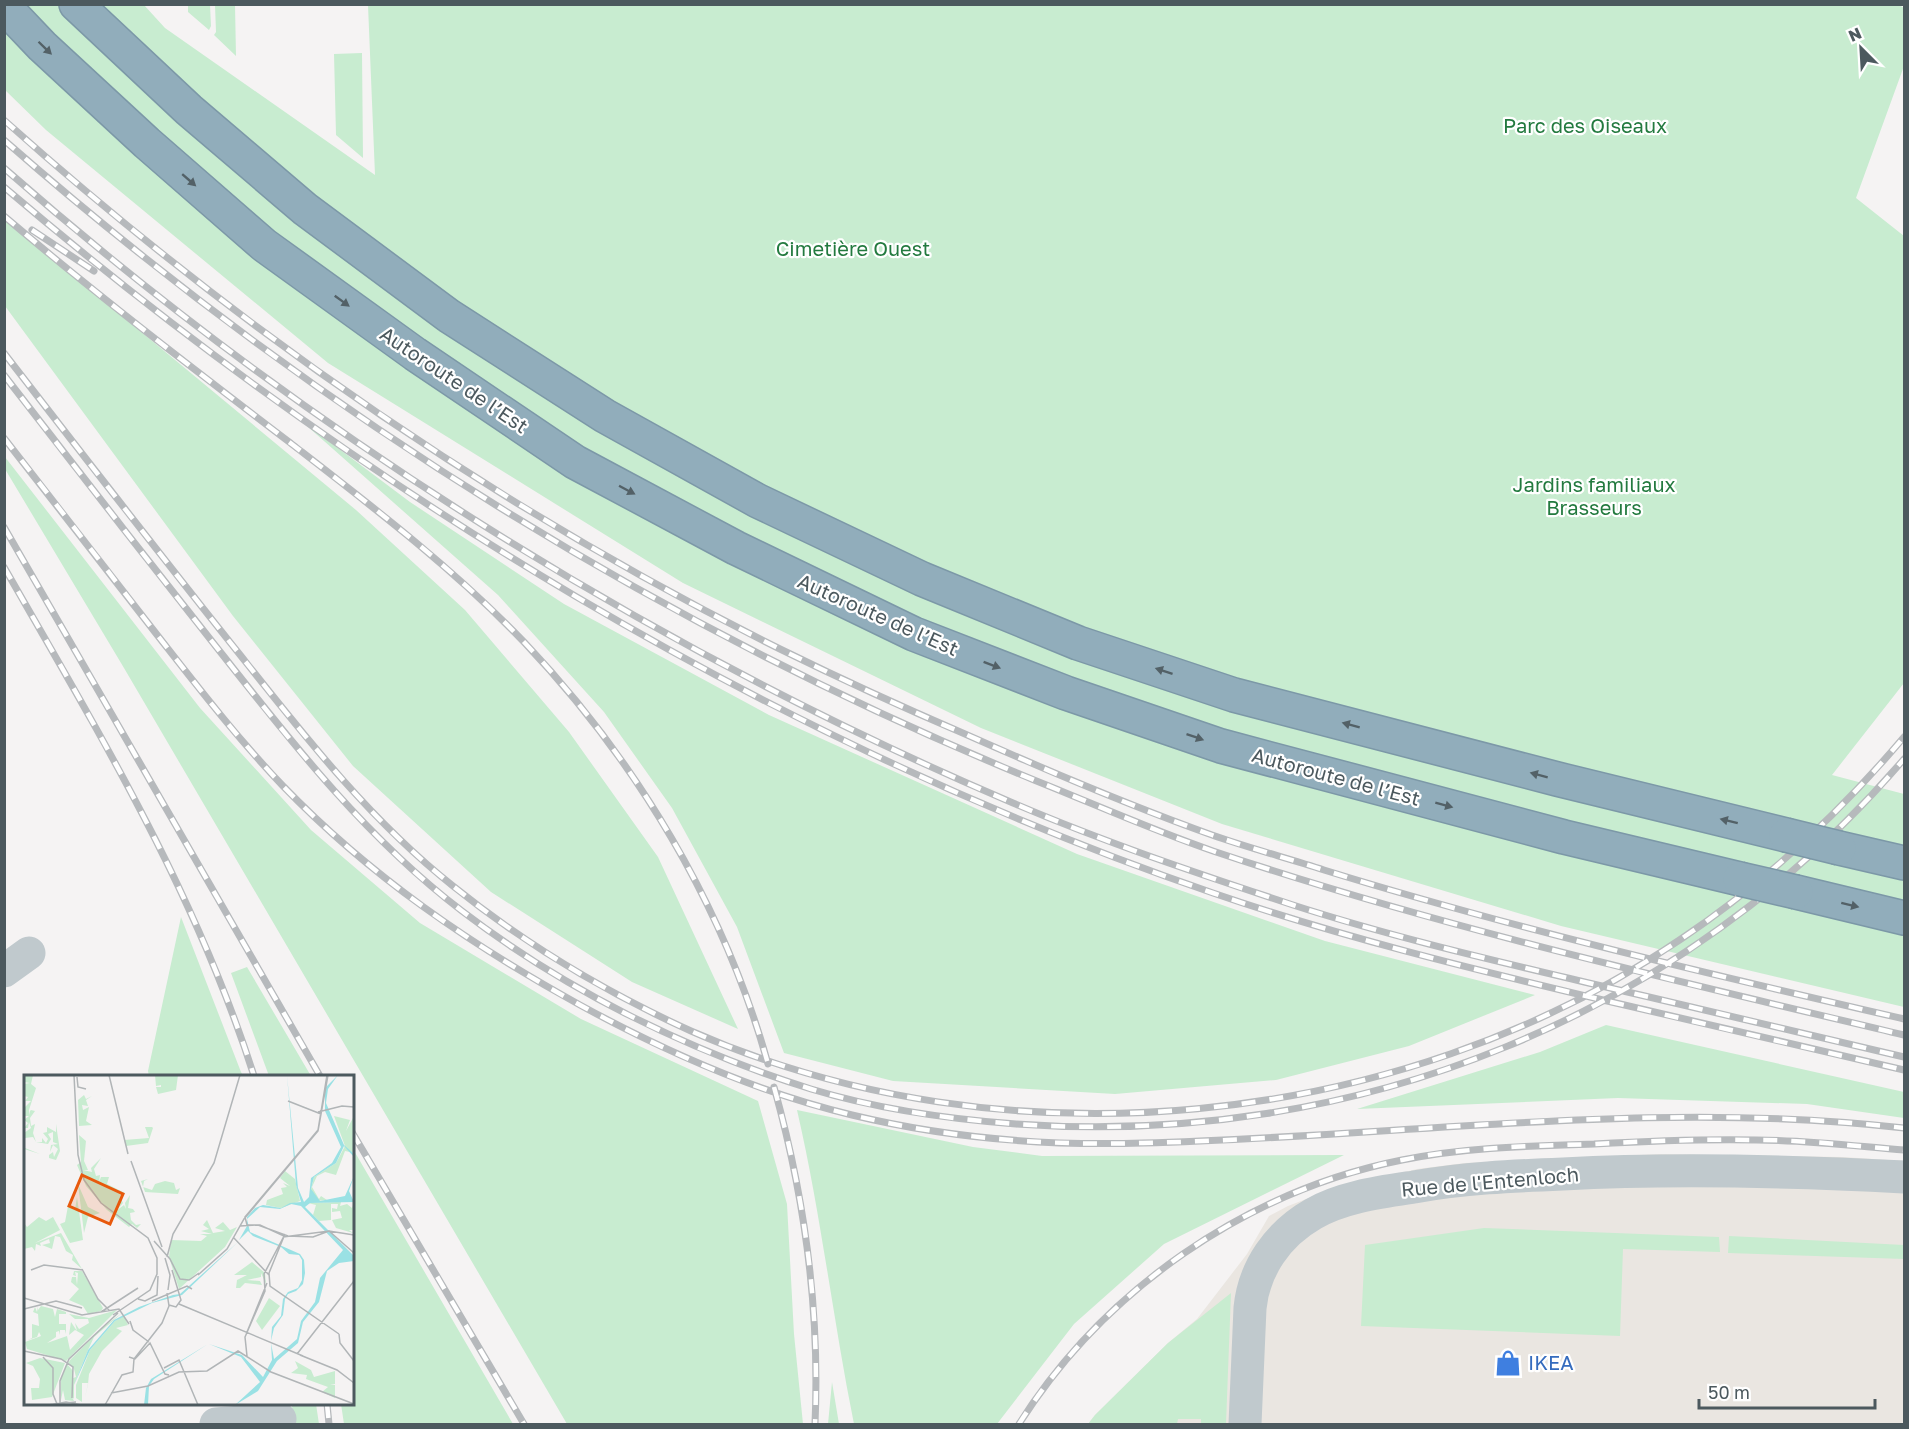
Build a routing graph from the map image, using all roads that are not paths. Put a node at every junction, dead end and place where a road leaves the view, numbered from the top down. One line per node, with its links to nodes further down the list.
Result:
1 (76, 4): 3 (highway, one-way to 1, bridge)
2 (4, 6): 4 (highway, Autoroute de l’Est, one-way to 4, bridge)
3 (1905, 863)
4 (1905, 918)
5 (1905, 1177): 8 (street, Rue de l'Entenloch)
6 (280, 1419): 7 (street)
7 (216, 1425)
8 (1245, 1425)

